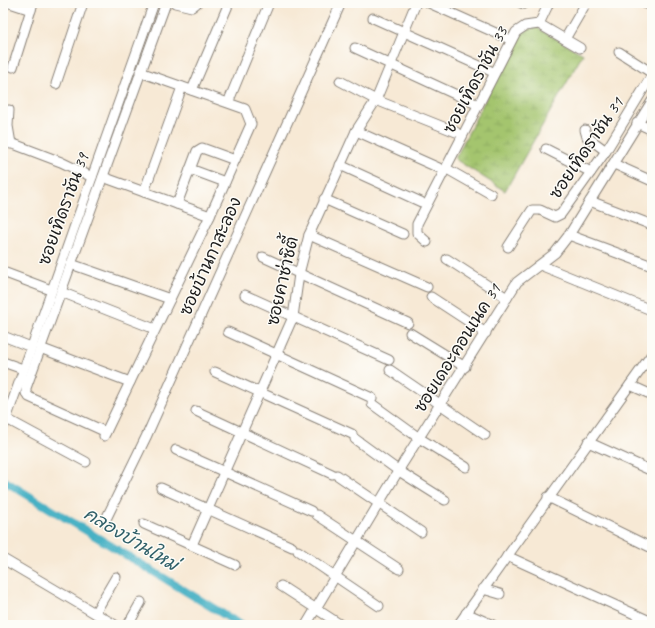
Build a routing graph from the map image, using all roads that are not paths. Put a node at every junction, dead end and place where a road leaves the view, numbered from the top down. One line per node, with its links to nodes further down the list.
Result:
1 (10, 3): 14 (street)
2 (83, 3): 29 (street)
3 (154, 3): 51 (street, ซอยเทิดราชัน 39)
4 (166, 3): 25 (street)
5 (175, 3): 6 (street)
6 (197, 3)
7 (229, 3): 31 (street)
8 (269, 3): 32 (street)
9 (341, 3): 120 (street, ซอยบ้านกาสะลอง)
10 (416, 3): 17 (street, ซอยคาซ่าซิตี้)
11 (429, 3): 18 (street)
12 (549, 3): 16 (street)
13 (586, 3): 19 (street)
14 (32, 6): 24 (street)
15 (374, 18): 17 (street)
16 (539, 24): 19 (street); 48 (street, ซอยเทิดราชัน 33)
17 (403, 31): 23 (street, ซอยคาซ่าซิตี้); 26 (street)
18 (507, 38)
19 (565, 39): 21 (street)
20 (355, 48): 23 (street)
21 (580, 48)
22 (619, 52): 27 (street)
23 (391, 66): 33 (street, ซอยคาซ่าซิตี้); 35 (street)
24 (13, 67)
25 (140, 72): 30 (street); 52 (street)
26 (491, 72)
27 (652, 74): 44 (street, ซอยเทิดราชัน 31)
28 (340, 81): 33 (street)
29 (56, 84)
30 (182, 87): 31 (street); 55 (street)
31 (192, 90): 45 (street)
32 (230, 98)
33 (376, 100): 40 (street, ซอยคาซ่าซิตี้); 41 (street)
34 (652, 101): 37 (street, ซอยเดอะคอนเนค 31)
35 (474, 103)
36 (9, 110): 42 (street)
37 (637, 123): 39 (street); 46 (street, ซอยเดอะคอนเนค 31)
38 (585, 130): 44 (street)
39 (652, 130)
40 (356, 131): 47 (street, ซอยคาซ่าซิตี้); 48 (street)
41 (456, 132)
42 (7, 142): 51 (street)
43 (546, 149): 50 (street)
44 (606, 151): 50 (street, ซอยเทิดราชัน 31)
45 (235, 160): 49 (street); 54 (street)
46 (614, 164): 53 (street); 58 (street, ซอยเดอะคอนเนค 31)
47 (340, 165): 57 (street, ซอยคาซ่าซิตี้); 59 (street)
48 (443, 168): 56 (street); 66 (street, ซอยเทิดราชัน 33)
49 (190, 169): 54 (street); 60 (street)
50 (591, 172): 67 (street, ซอยเทิดราชัน 31)
51 (92, 177): 76 (street, ซอยเทิดราชัน 39)
52 (102, 177): 55 (street); 70 (street)
53 (652, 181)
54 (225, 182): 61 (street)
55 (144, 192): 60 (street)
56 (491, 194)
57 (324, 199): 63 (street); 64 (street, ซอยคาซ่าซิตี้)
58 (590, 201): 62 (street); 65 (street, ซอยเดอะคอนเนค 31)
59 (421, 202)
60 (177, 204): 61 (street)
61 (210, 216): 81 (street)
62 (652, 225)
63 (403, 234)
64 (309, 235): 74 (street, ซอยคาซ่าซิตี้); 75 (street)
65 (569, 236): 71 (street, ซอยเดอะคอนเนค 31); 72 (street)
66 (427, 242)
67 (508, 247)
68 (263, 257): 74 (street)
69 (447, 259): 80 (street)
70 (71, 264): 77 (street); 81 (street)
71 (540, 265): 80 (street, ซอยเดอะคอนเนค 31); 82 (street)
72 (652, 266)
73 (3, 272): 76 (street)
74 (299, 274): 83 (street, ซอยคาซ่าซิตี้); 84 (street)
75 (427, 287)
76 (51, 290): 90 (street, ซอยเทิดราชัน 39)
77 (61, 292): 85 (street); 91 (street)
78 (245, 296): 83 (street)
79 (430, 297): 88 (street)
80 (507, 298): 88 (street, ซอยเดอะคอนเนค 31)
81 (170, 299): 85 (street)
82 (651, 310)
83 (293, 317): 92 (street, ซอยคาซ่าซิตี้); 102 (street)
84 (408, 323)
85 (155, 329): 98 (street)
86 (228, 332): 92 (street)
87 (410, 333): 95 (street)
88 (486, 333): 95 (street, ซอยเดอะคอนเนค 31)
89 (3, 336): 90 (street)
90 (31, 348): 96 (street, ซอยเทิดราชัน 39)
91 (40, 348): 98 (street); 98 (street)
92 (278, 354): 100 (street, ซอยคาซ่าซิตี้); 107 (street)
93 (652, 354): 99 (street)
94 (3, 362): 96 (street)
95 (465, 367): 102 (street, ซอยเดอะคอนเนค 31)
96 (23, 369): 104 (street, ซอยเทิดราชัน 39)
97 (215, 372): 100 (street)
98 (130, 382)
99 (630, 385): 101 (street); 108 (street)
100 (260, 393): 105 (street, ซอยคาซ่าซิตี้); 112 (street)
101 (652, 395)
102 (441, 404): 106 (street); 107 (street, ซอยเดอะคอนเนค 31)
103 (196, 411): 105 (street)
104 (4, 420): 110 (street)
105 (242, 433): 114 (street, ซอยคาซ่าซิตี้); 118 (street)
106 (485, 435)
107 (419, 438): 111 (street); 112 (street, ซอยเดอะคอนเนค 31)
108 (588, 442): 113 (street); 116 (street)
109 (176, 450): 114 (street)
110 (86, 462)
111 (466, 467)
112 (399, 471): 117 (street); 118 (street, ซอยเดอะคอนเนค 31)
113 (652, 471)
114 (224, 472): 119 (street, ซอยคาซ่าซิตี้); 123 (street)
115 (161, 488): 119 (street)
116 (548, 497): 125 (street); 126 (street)
117 (445, 500)
118 (379, 503): 122 (street); 123 (street, ซอยเดอะคอนเนค 31)
119 (208, 509): 124 (street, ซอยคาซ่าซิตี้); 130 (street)
120 (105, 521)
121 (144, 524): 124 (street)
122 (421, 532)
123 (356, 540): 129 (street); 130 (street, ซอยเดอะคอนเนค 31)
124 (192, 545): 128 (street)
125 (652, 548)
126 (507, 556): 133 (street); 140 (street)
127 (3, 559): 138 (street)
128 (235, 565)
129 (399, 569)
130 (335, 575): 136 (street); 137 (street, ซอยเดอะคอนเนค 31)
131 (116, 576): 138 (street)
132 (281, 586): 137 (street)
133 (483, 589): 134 (street); 139 (street)
134 (500, 594)
135 (140, 602): 142 (street)
136 (379, 606)
137 (315, 609): 143 (street, ซอยเดอะคอนเนค 31); 144 (street)
138 (95, 613): 141 (street)
139 (466, 613): 145 (street); 146 (street)
140 (652, 622)
141 (116, 625)
142 (128, 625)
143 (306, 625)
144 (341, 625)
145 (458, 625)
146 (493, 625)

